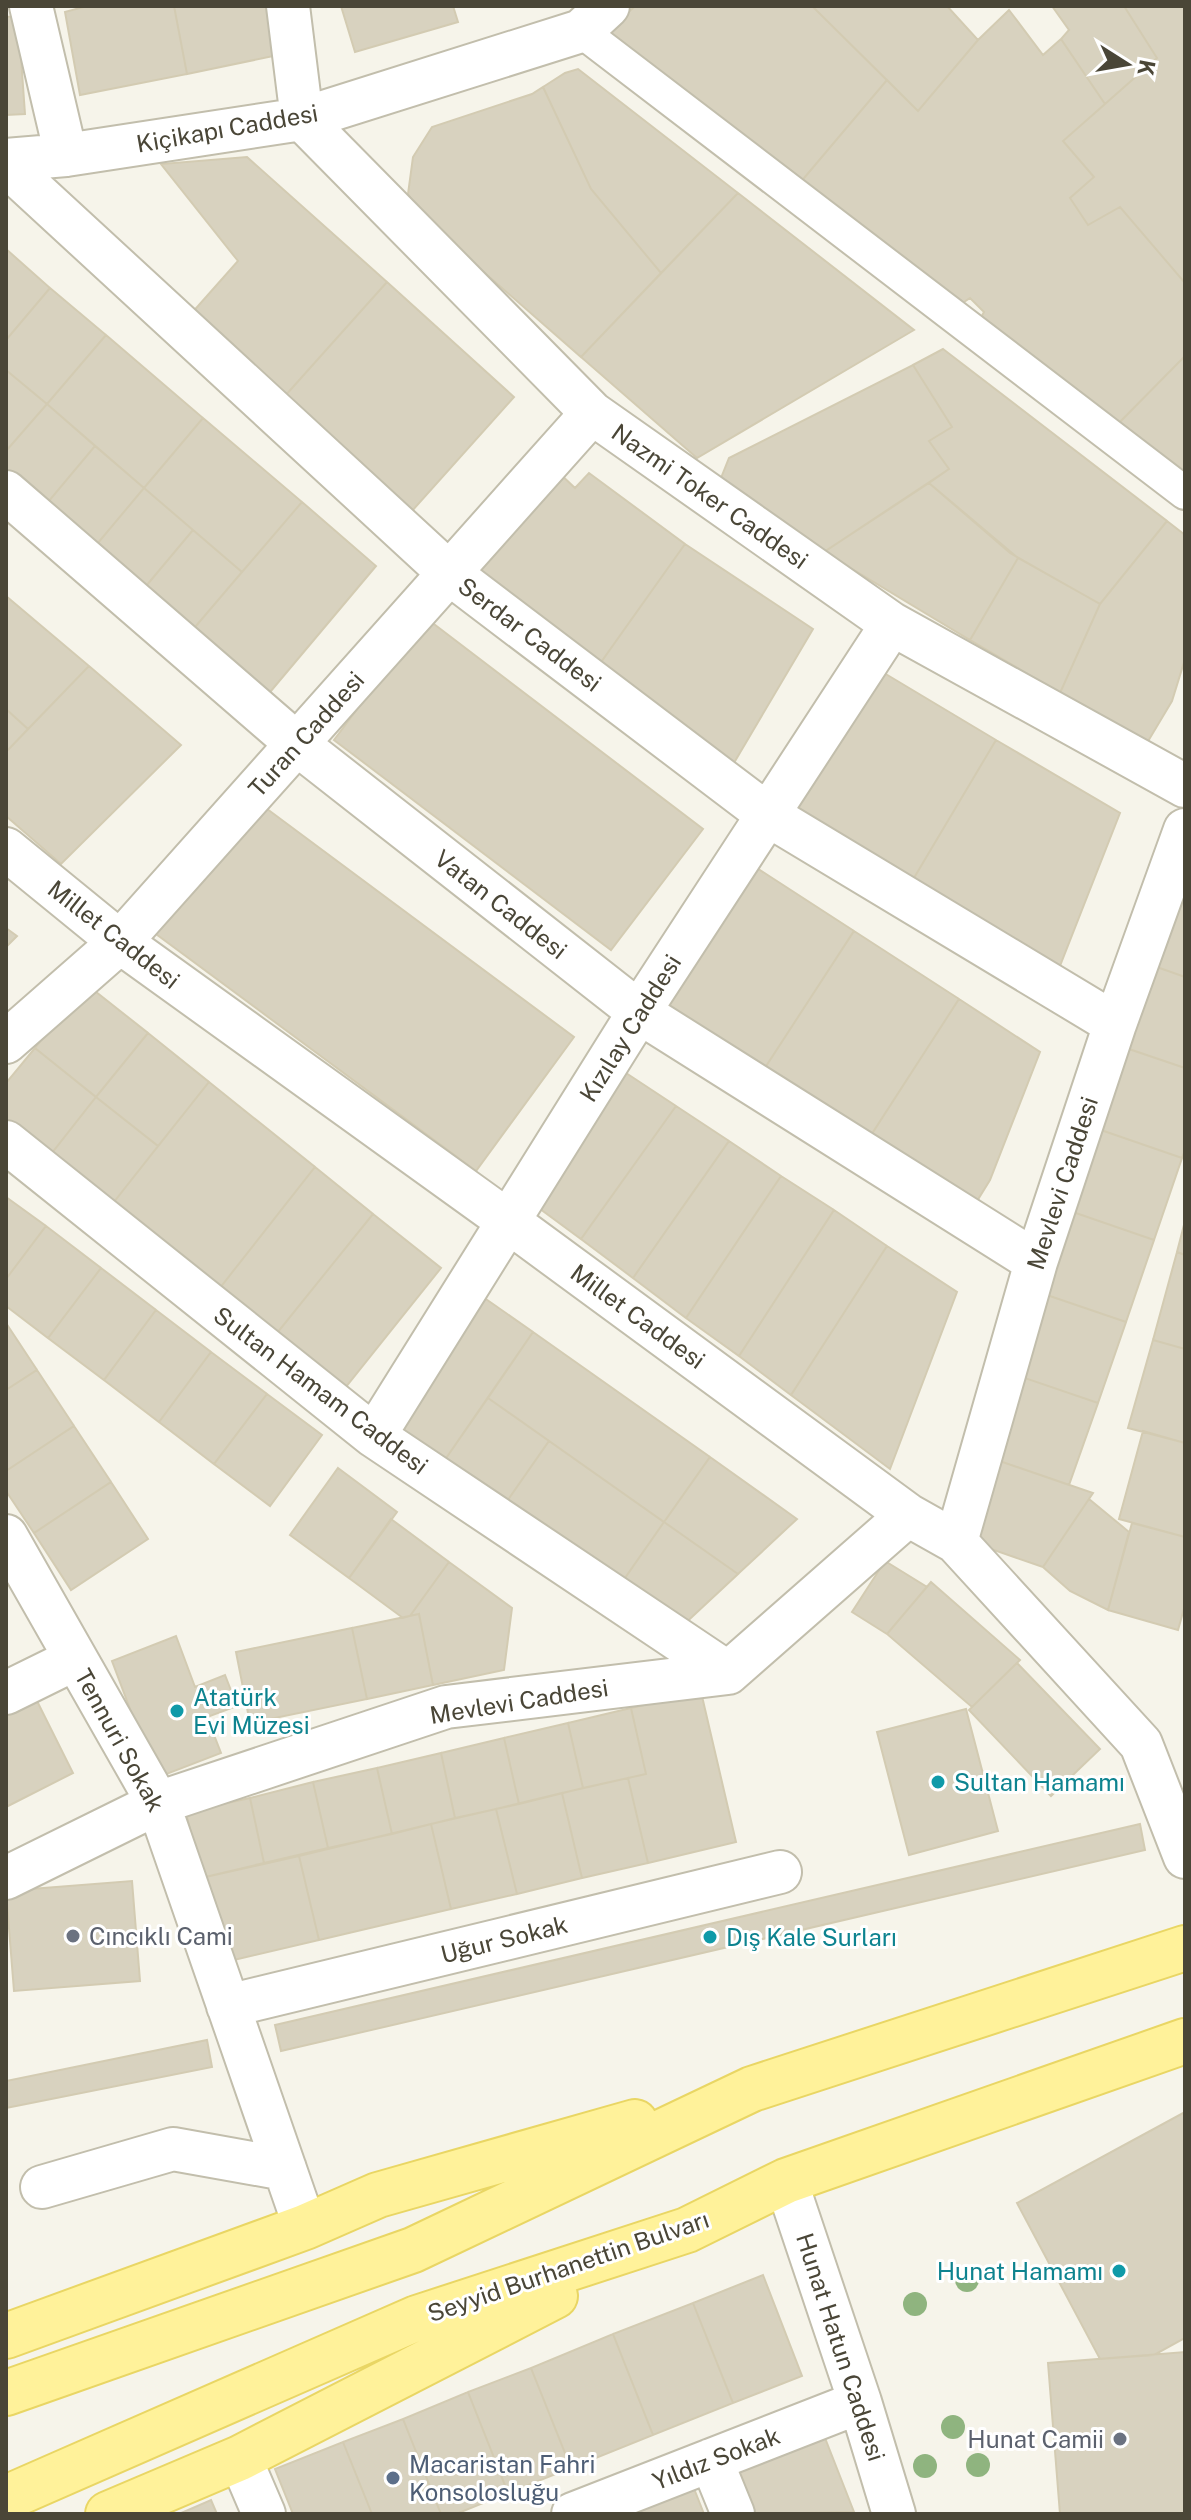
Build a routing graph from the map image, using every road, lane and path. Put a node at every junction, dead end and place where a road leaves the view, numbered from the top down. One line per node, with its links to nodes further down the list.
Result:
1 (31, 6): 5 (street)
2 (288, 6): 4 (street)
3 (594, 19): 4 (street, Kiçikapı Caddesi); 9 (street)
4 (302, 119): 5 (street, Kiçikapı Caddesi); 7 (street, Nazmi Toker Caddesi)
5 (66, 155): 6 (street, Kiçikapı Caddesi)
6 (6, 162): 10 (street, Serdar Caddesi)
7 (592, 413): 10 (street, Turan Caddesi); 11 (street, Nazmi Toker Caddesi)
8 (6, 492): 12 (street, Vatan Caddesi)
9 (1185, 493)
10 (449, 573): 12 (street, Turan Caddesi); 14 (street, Serdar Caddesi)
11 (892, 624): 13 (street, Nazmi Toker Caddesi); 14 (street, Kızılay Caddesi)
12 (297, 744): 17 (street, Turan Caddesi); 18 (street, Vatan Caddesi)
13 (1185, 786)
14 (768, 815): 18 (street, Kızılay Caddesi); 19 (street, Serdar Caddesi)
15 (1185, 830): 19 (street, Mevlevi Caddesi)
16 (6, 849): 17 (street, Millet Caddesi)
17 (120, 942): 20 (street, Turan Caddesi); 22 (street, Millet Caddesi)
18 (639, 1012): 22 (street, Kızılay Caddesi); 23 (street, Vatan Caddesi)
19 (1115, 1024): 23 (street, Mevlevi Caddesi)
20 (6, 1042)
21 (6, 1142): 24 (street, Sultan Hamam Caddesi)
22 (509, 1222): 24 (street, Kızılay Caddesi); 25 (street, Millet Caddesi)
23 (1036, 1262): 27 (street, Mevlevi Caddesi)
24 (374, 1436): 29 (street, Sultan Hamam Caddesi)
25 (908, 1515): 27 (street, Millet Caddesi); 29 (street)
26 (6, 1536): 28 (street, Tennuri Sokak)
27 (956, 1542): 32 (street, Millet Caddesi)
28 (75, 1659): 30 (street); 31 (street, Tennuri Sokak)
29 (728, 1673): 31 (street, Mevlevi Caddesi)
30 (6, 1693)
31 (158, 1803): 34 (street, Mevlevi Caddesi); 36 (street, Tennuri Sokak)
32 (1185, 1857)
33 (780, 1872): 36 (street, Uğur Sokak)
34 (6, 1878)
35 (1185, 1948): 38 (main road)
36 (228, 2006): 39 (street, Tennuri Sokak)
37 (1185, 2041): 40 (main road, Seyyid Burhanettin Bulvarı)
38 (752, 2089): 42 (main road); 45 (main road)
39 (285, 2169): 41 (street); 42 (street, Tennuri Sokak)
40 (786, 2181): 43 (main road, Seyyid Burhanettin Bulvarı); 46 (street, Hunat Hatun Caddesi)
41 (42, 2187)
42 (305, 2227): 44 (main road)
43 (687, 2230): 47 (main road); 49 (main road, Seyyid Burhanettin Bulvarı)
44 (6, 2336)
45 (6, 2393)
46 (860, 2402): 48 (street, Yıldız Sokak); 54 (street, Hunat Hatun Caddesi)
47 (240, 2458): 51 (main road); 52 (street)
48 (711, 2460): 50 (street, Yıldız Sokak); 53 (street)
49 (6, 2498)
50 (581, 2513)
51 (108, 2514)
52 (264, 2514)
53 (733, 2514)
54 (894, 2514)

